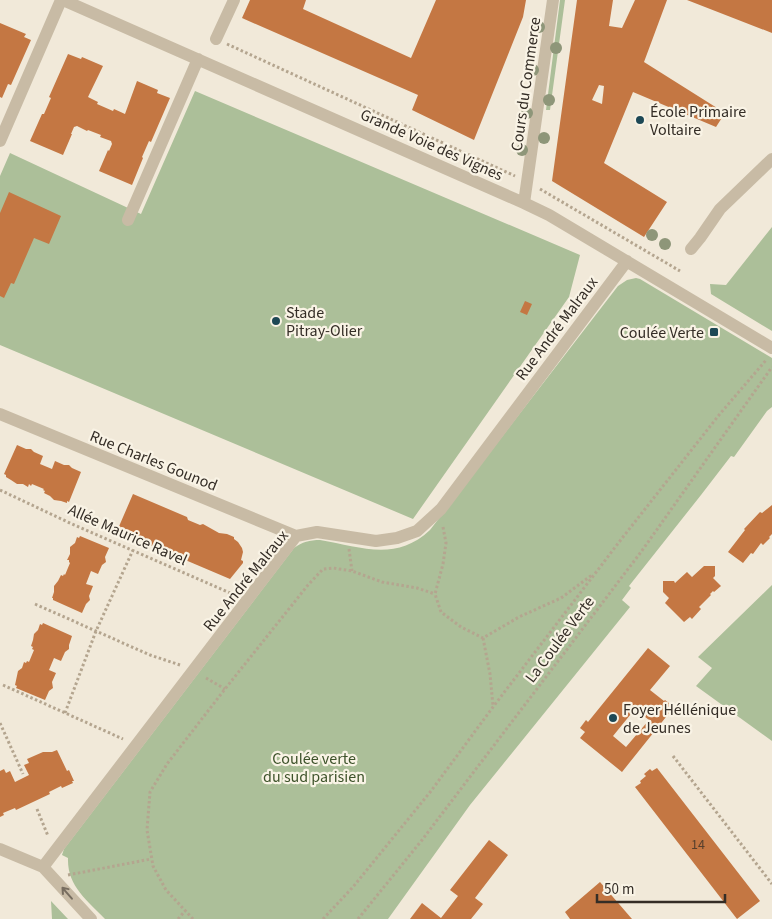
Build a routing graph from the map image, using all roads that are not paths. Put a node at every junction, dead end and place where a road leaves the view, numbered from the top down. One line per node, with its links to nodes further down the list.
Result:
1 (62, 0): 5 (street, Grande Voie des Vignes); 6 (street)
2 (234, 0): 4 (street)
3 (552, 0): 8 (street, Cours du Commerce)
4 (216, 40)
5 (198, 59): 8 (street, Grande Voie des Vignes); 9 (street)
6 (0, 141)
7 (772, 159): 10 (street)
8 (524, 203): 11 (street, Grande Voie des Vignes)
9 (128, 220)
10 (691, 249)
11 (627, 261): 12 (street, Grande Voie des Vignes); 14 (street, Rue André Malraux)
12 (772, 348)
13 (0, 414): 14 (street, Rue Charles Gounod)
14 (296, 536): 16 (street, Rue André Malraux)
15 (0, 849): 16 (street)
16 (43, 867): 17 (street, one-way to 16)
17 (90, 919)

